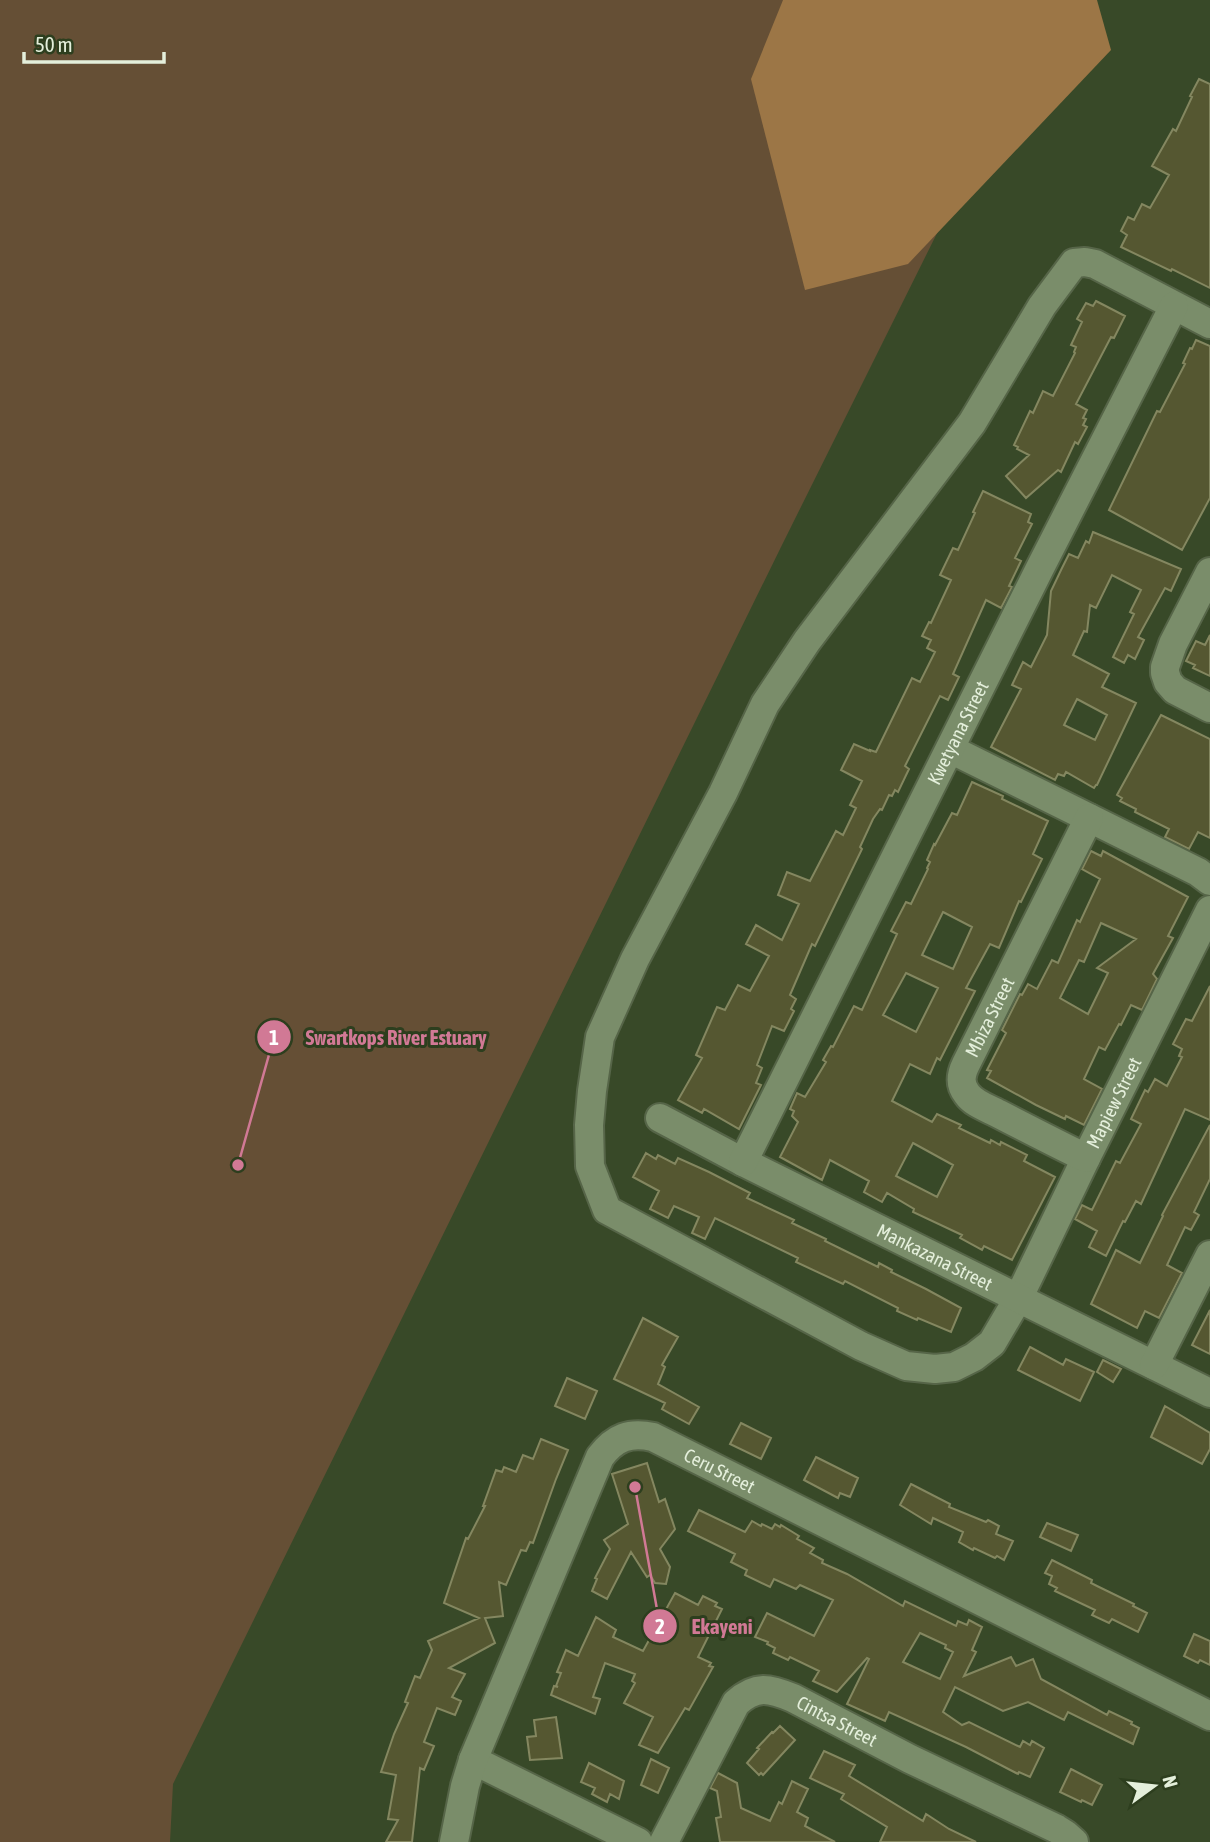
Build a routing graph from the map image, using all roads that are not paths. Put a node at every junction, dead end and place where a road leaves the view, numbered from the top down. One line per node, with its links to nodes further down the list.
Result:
1 (1174, 306): 2 (street); 5 (street, Kwetyana Street); 13 (street, Mapiew Street)
2 (1210, 324)
3 (1210, 572): 4 (street)
4 (1210, 708)
5 (950, 749): 6 (street); 11 (street, Kwetyana Street)
6 (1088, 818): 7 (street); 10 (street, Mbiza Street)
7 (1210, 881)
8 (1210, 910): 10 (street, Mapiew Street)
9 (660, 1118): 11 (street, Mankazana Street)
10 (1086, 1158): 13 (street, Mapiew Street)
11 (743, 1162): 13 (street, Mankazana Street)
12 (1210, 1255): 14 (street)
13 (1019, 1297): 14 (street, Mankazana Street)
14 (1154, 1365): 15 (street, Mankazana Street)
15 (1210, 1393)
16 (1210, 1716): 17 (street, Ceru Street)
17 (473, 1760): 18 (street, Ceru Street); 19 (street)
18 (454, 1842)
19 (638, 1842)
20 (664, 1842): 21 (street, Cintsa Street)
21 (1074, 1842)

